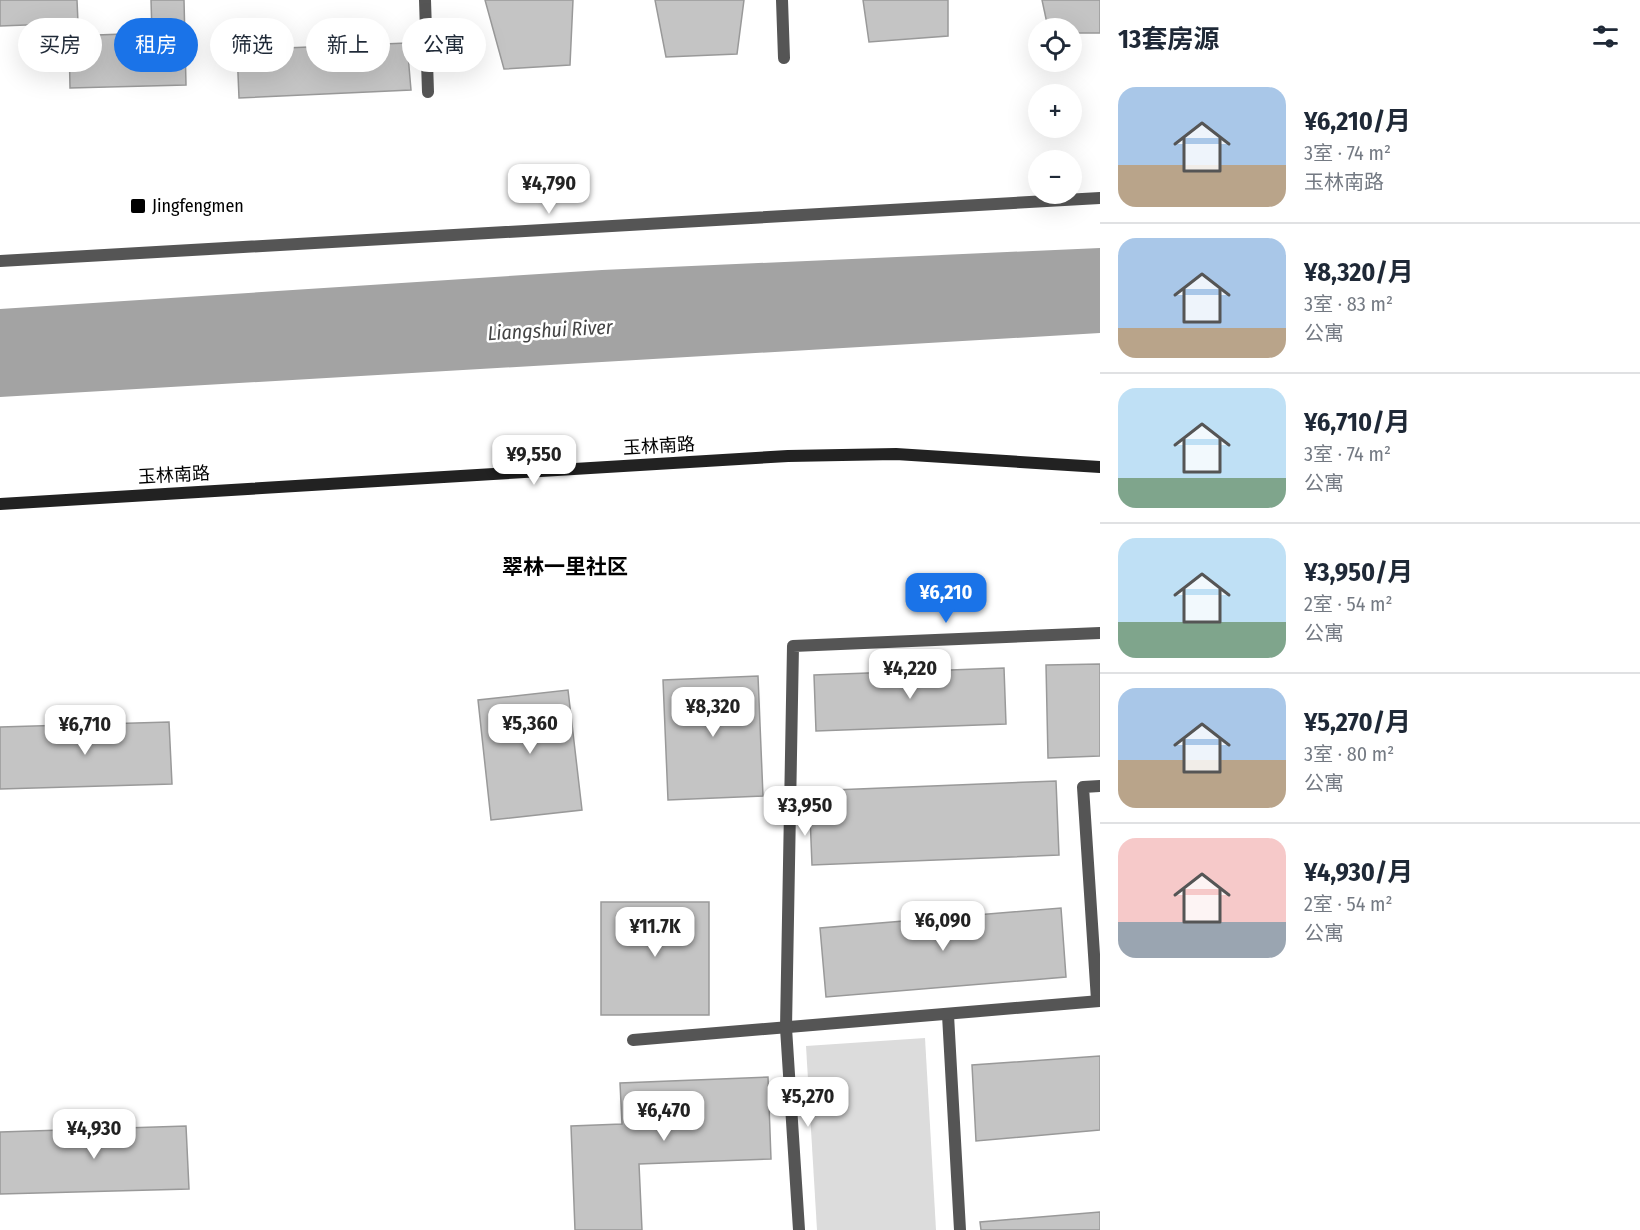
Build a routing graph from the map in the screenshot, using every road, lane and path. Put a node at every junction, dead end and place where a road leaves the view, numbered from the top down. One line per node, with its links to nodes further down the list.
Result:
1 (425, 0): 4 (street)
2 (782, 0): 3 (street)
3 (784, 58)
4 (428, 92)
5 (1100, 198): 6 (street)
6 (0, 261)
7 (1100, 467): 8 (main road, 玉林南路)
8 (0, 504)
9 (1100, 633): 13 (street)
10 (1100, 786): 11 (street)
11 (1099, 1000): 12 (street)
12 (948, 1015): 13 (street); 16 (street)
13 (786, 1028): 14 (street); 15 (street)
14 (633, 1040)
15 (799, 1230)
16 (960, 1230)

